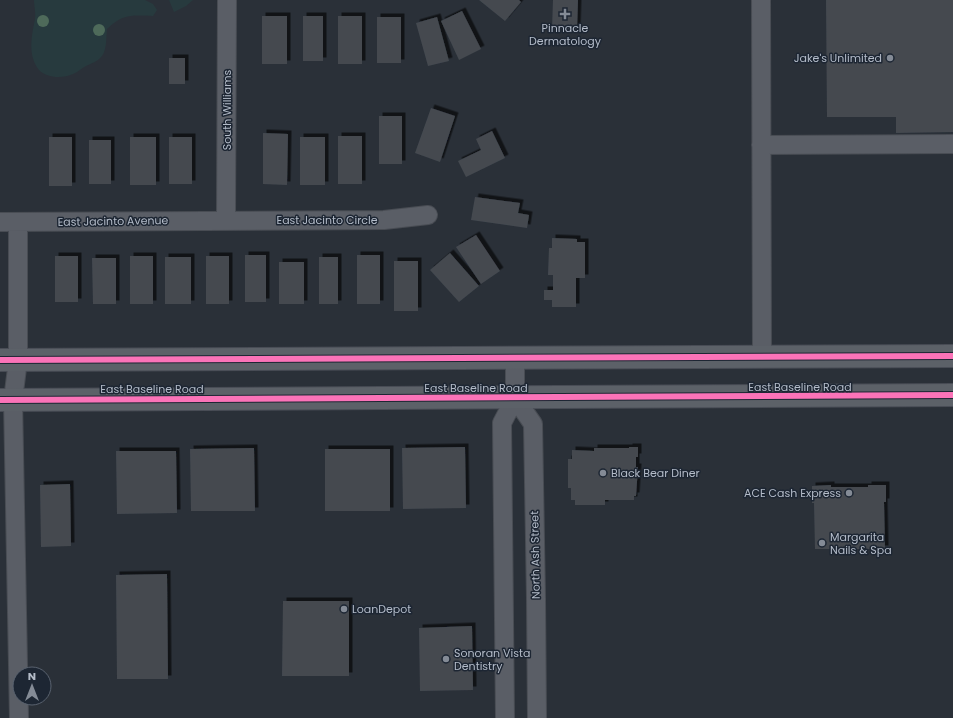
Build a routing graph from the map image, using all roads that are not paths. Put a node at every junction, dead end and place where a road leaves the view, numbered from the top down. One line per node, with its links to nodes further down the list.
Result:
1 (227, 0): 6 (street, South Williams)
2 (761, 0): 4 (street)
3 (953, 144): 4 (street)
4 (761, 145): 10 (street)
5 (428, 215): 6 (street, East Jacinto Circle)
6 (226, 220): 8 (street, East Jacinto Avenue)
7 (0, 222): 8 (street, East Jacinto Avenue)
8 (18, 222): 12 (street)
9 (953, 356): 10 (main road)
10 (762, 357): 11 (main road)
11 (515, 359): 12 (main road); 14 (street)
12 (9, 360): 15 (street)
13 (953, 395): 14 (main road, East Baseline Road)
14 (515, 398): 15 (main road, East Baseline Road); 18 (street); 19 (street, North Ash Street)
15 (6, 400): 16 (street)
16 (7, 458): 17 (street)
17 (19, 718)
18 (505, 718)
19 (537, 718)

